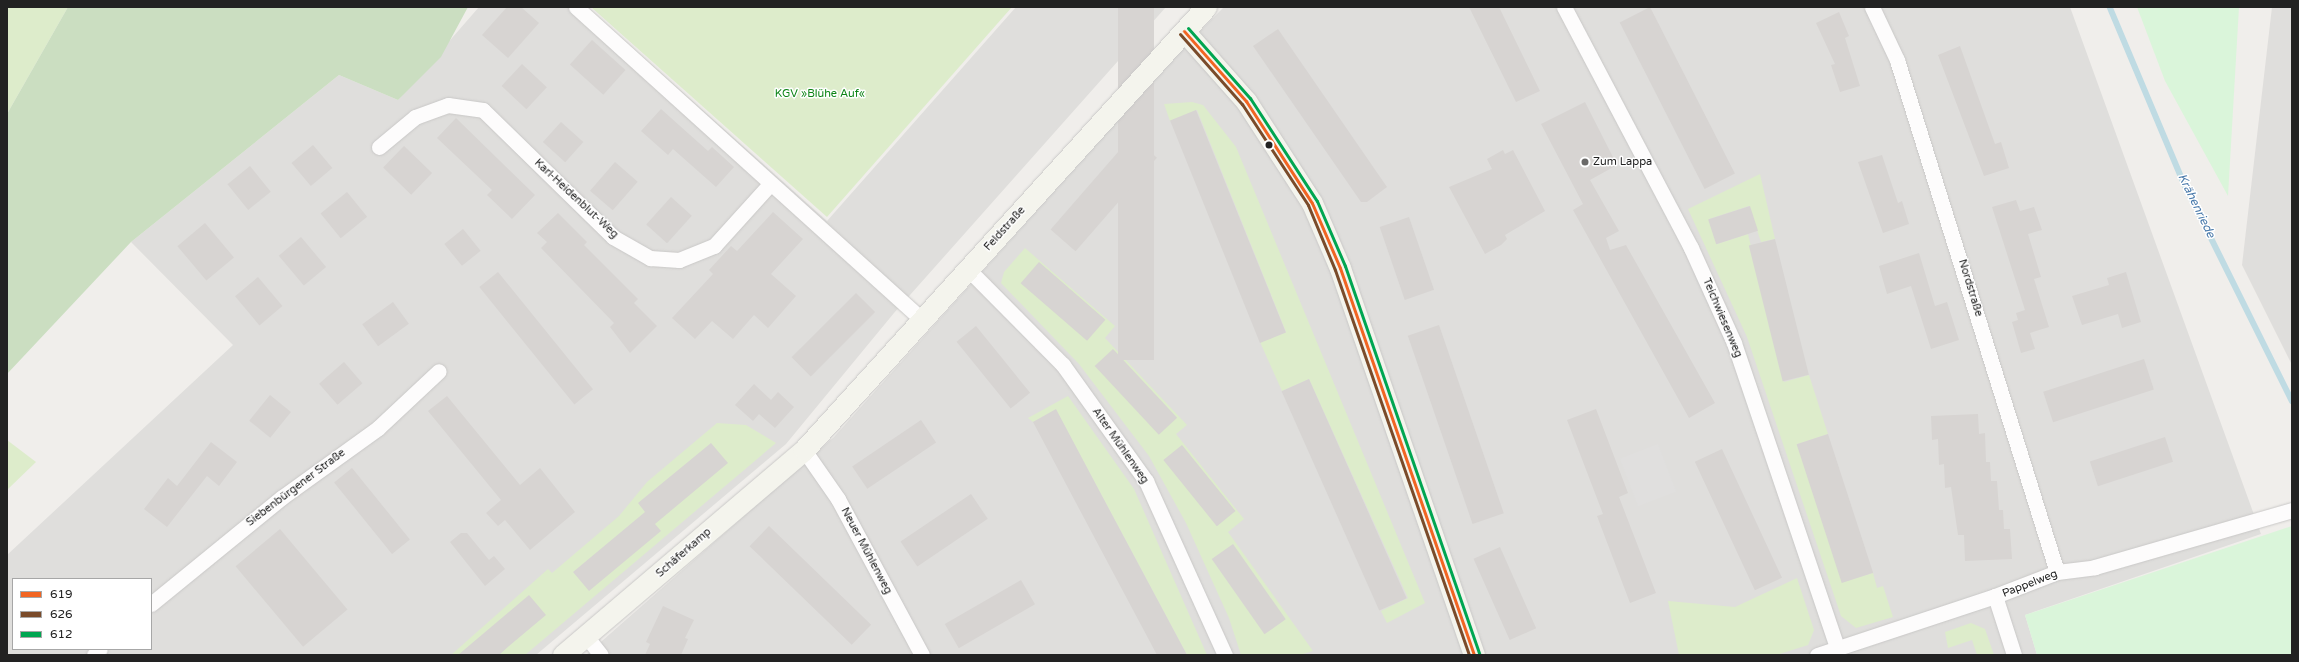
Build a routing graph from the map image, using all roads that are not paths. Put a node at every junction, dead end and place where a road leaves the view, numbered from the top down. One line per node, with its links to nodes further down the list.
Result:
1 (576, 7): 7 (street)
2 (1206, 7): 5 (street, Feldstraße)
3 (1564, 7): 17 (street, Teichwiesenweg)
4 (1872, 7): 13 (street, Nordstraße)
5 (1184, 30): 8 (street, Feldstraße); 22 (street)
6 (379, 147): 7 (street, Karl-Heidenblut-Weg)
7 (770, 184): 9 (street)
8 (968, 269): 9 (street, Feldstraße); 21 (street, Alter Mühlenweg)
9 (923, 320): 11 (street, Feldstraße)
10 (439, 371): 15 (street, Siebenbürgener Straße)
11 (804, 450): 16 (street, Schäferkamp); 20 (street, Neuer Mühlenweg)
12 (2292, 510): 13 (street, Pappelweg)
13 (2057, 572): 14 (street, Pappelweg)
14 (1996, 596): 17 (street, Pappelweg); 24 (street)
15 (152, 603)
16 (586, 636): 18 (street, Schäferkamp); 19 (street)
17 (1837, 647): 23 (street, Pappelweg)
18 (564, 655)
19 (600, 655)
20 (922, 655)
21 (1225, 655)
22 (1474, 655)
23 (1817, 655)
24 (2014, 655)

